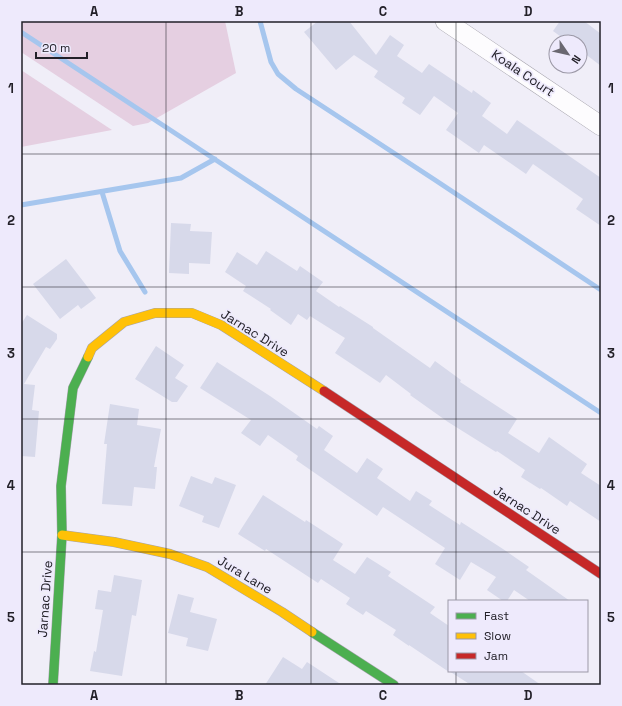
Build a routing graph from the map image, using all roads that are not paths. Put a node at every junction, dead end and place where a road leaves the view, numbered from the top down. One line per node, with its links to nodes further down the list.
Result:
1 (445, 21): 2 (street, Koala Court)
2 (601, 126)
3 (62, 536): 4 (street, Jarnac Drive); 5 (street, Jarnac Drive); 6 (street, Jura Lane)
4 (601, 574)
5 (53, 685)
6 (394, 685)

